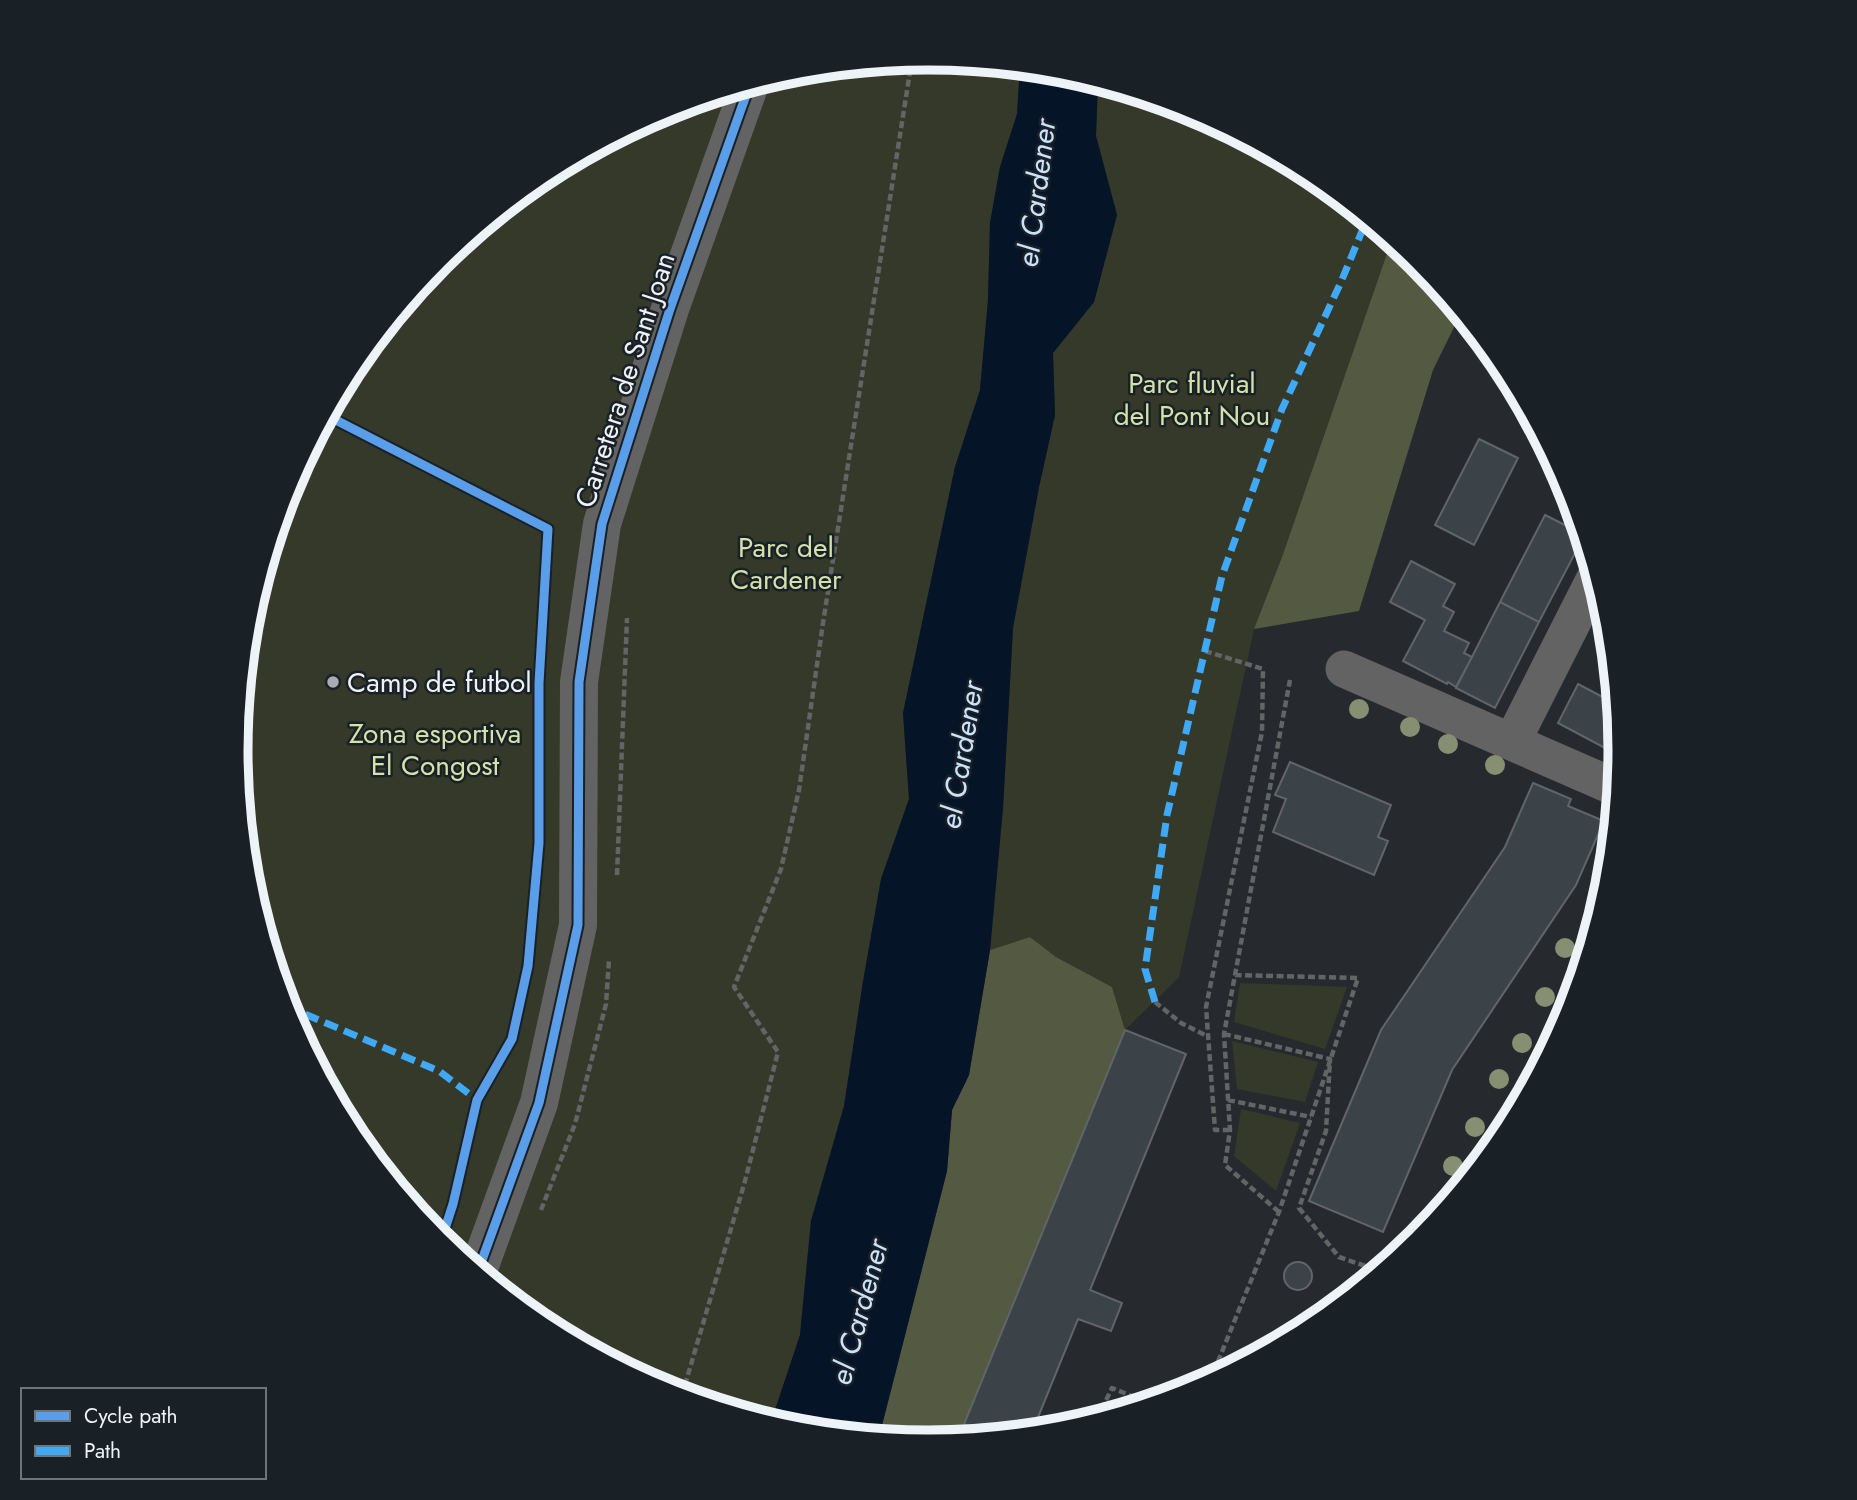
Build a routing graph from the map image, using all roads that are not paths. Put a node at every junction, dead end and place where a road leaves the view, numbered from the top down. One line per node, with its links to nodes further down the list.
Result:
1 (746, 95): 6 (street, Carretera de Sant Joan)
2 (1588, 589): 4 (street)
3 (1344, 668): 4 (street)
4 (1512, 742): 5 (street)
5 (1607, 784)
6 (481, 1262)

